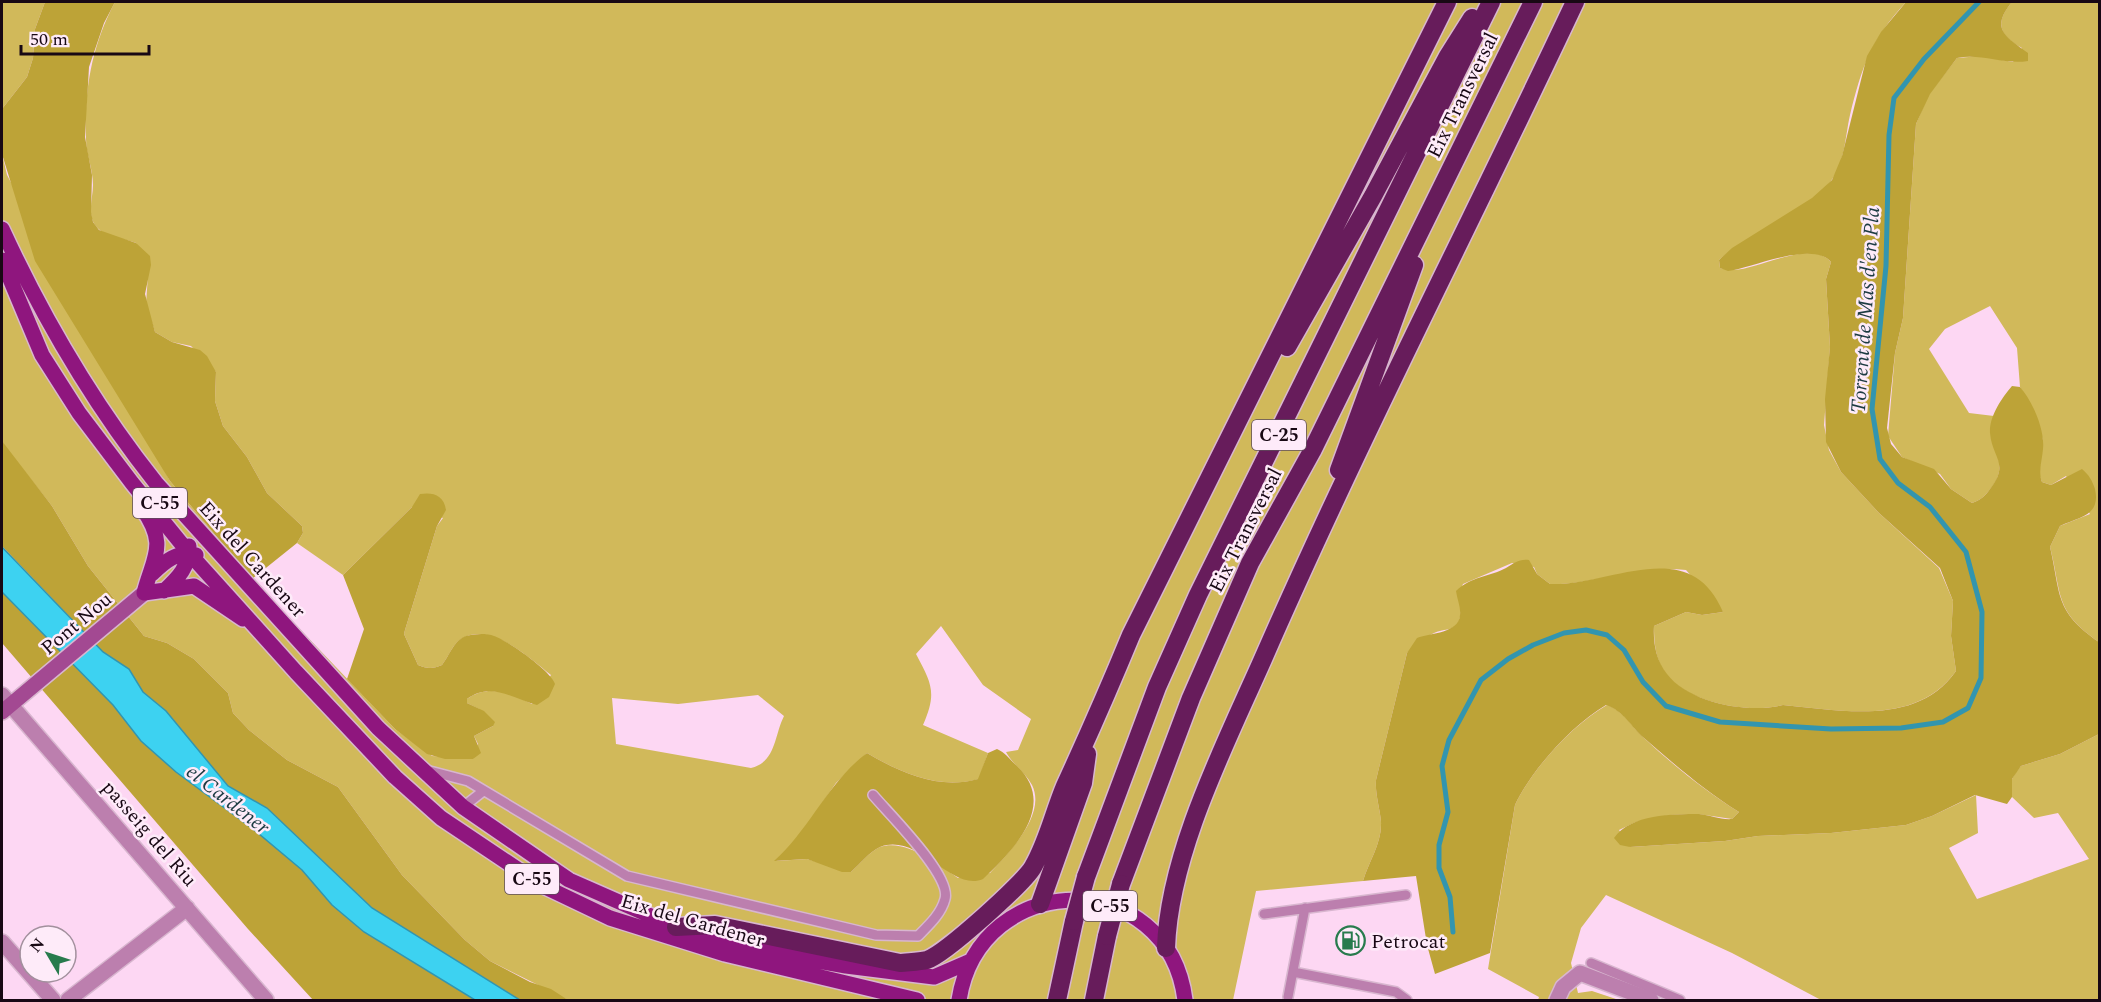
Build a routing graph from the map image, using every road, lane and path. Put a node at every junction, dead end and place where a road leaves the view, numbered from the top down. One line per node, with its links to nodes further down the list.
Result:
1 (1447, 2): 12 (highway)
2 (1482, 2): 12 (highway)
3 (1491, 2): 42 (highway, Eix Transversal / C-25, bridge)
4 (1533, 2): 6 (highway, Eix Transversal / C-25)
5 (1575, 2): 14 (highway)
6 (1447, 174): 14 (highway); 43 (highway, Eix Transversal / C-25, bridge)
7 (2, 221): 8 (street)
8 (4, 235): 10 (main road, Eix del Cardener / C-55)
9 (2, 263): 11 (main road, Eix del Cardener / C-55)
10 (104, 413): 13 (main road, Eix del Cardener / C-55); 18 (main road, Eix del Cardener / C-55)
11 (118, 466): 13 (main road, Eix del Cardener / C-55); 15 (main road, Eix del Cardener / C-55)
12 (1179, 537): 20 (highway)
13 (189, 553): 15 (main road); 16 (main road); 17 (main road, Eix del Cardener / C-55); 18 (main road, Eix del Cardener / C-55)
14 (1305, 564): 32 (highway)
15 (143, 590): 16 (main road, Eix del Cardener / C-55); 19 (street, Pont Nou)
16 (164, 591): 17 (main road, Eix del Cardener / C-55)
17 (268, 638): 40 (main road, Eix del Cardener / C-55)
18 (329, 675): 21 (main road, Eix del Cardener / C-55)
19 (4, 704): 27 (street, passeig del Riu)
20 (1089, 738): 26 (highway); 30 (highway)
21 (422, 770): 22 (lane); 24 (main road, Eix del Cardener / C-55)
22 (482, 792): 23 (lane); 24 (lane)
23 (873, 795)
24 (463, 807): 30 (main road, Eix del Cardener / C-55)
25 (1406, 895): 28 (lane)
26 (1040, 904): 32 (main road, C-55); 33 (main road, C-55)
27 (187, 908): 38 (street); 39 (street, passeig del Riu)
28 (1305, 908): 29 (lane); 35 (lane)
29 (1264, 914)
30 (676, 927): 33 (main road, Eix del Cardener / C-55)
31 (2, 942): 37 (street)
32 (1166, 948): 44 (main road, C-55)
33 (971, 962): 41 (main road, C-55)
34 (1591, 963): 48 (lane)
35 (1293, 972): 36 (lane); 45 (lane)
36 (1288, 997)
37 (53, 1000)
38 (68, 1000)
39 (266, 1000)
40 (917, 1000)
41 (959, 1000)
42 (1057, 1000)
43 (1094, 1000)
44 (1185, 1000)
45 (1407, 1000)
46 (1557, 1000): 47 (street)
47 (1651, 1000)
48 (1680, 1000)

